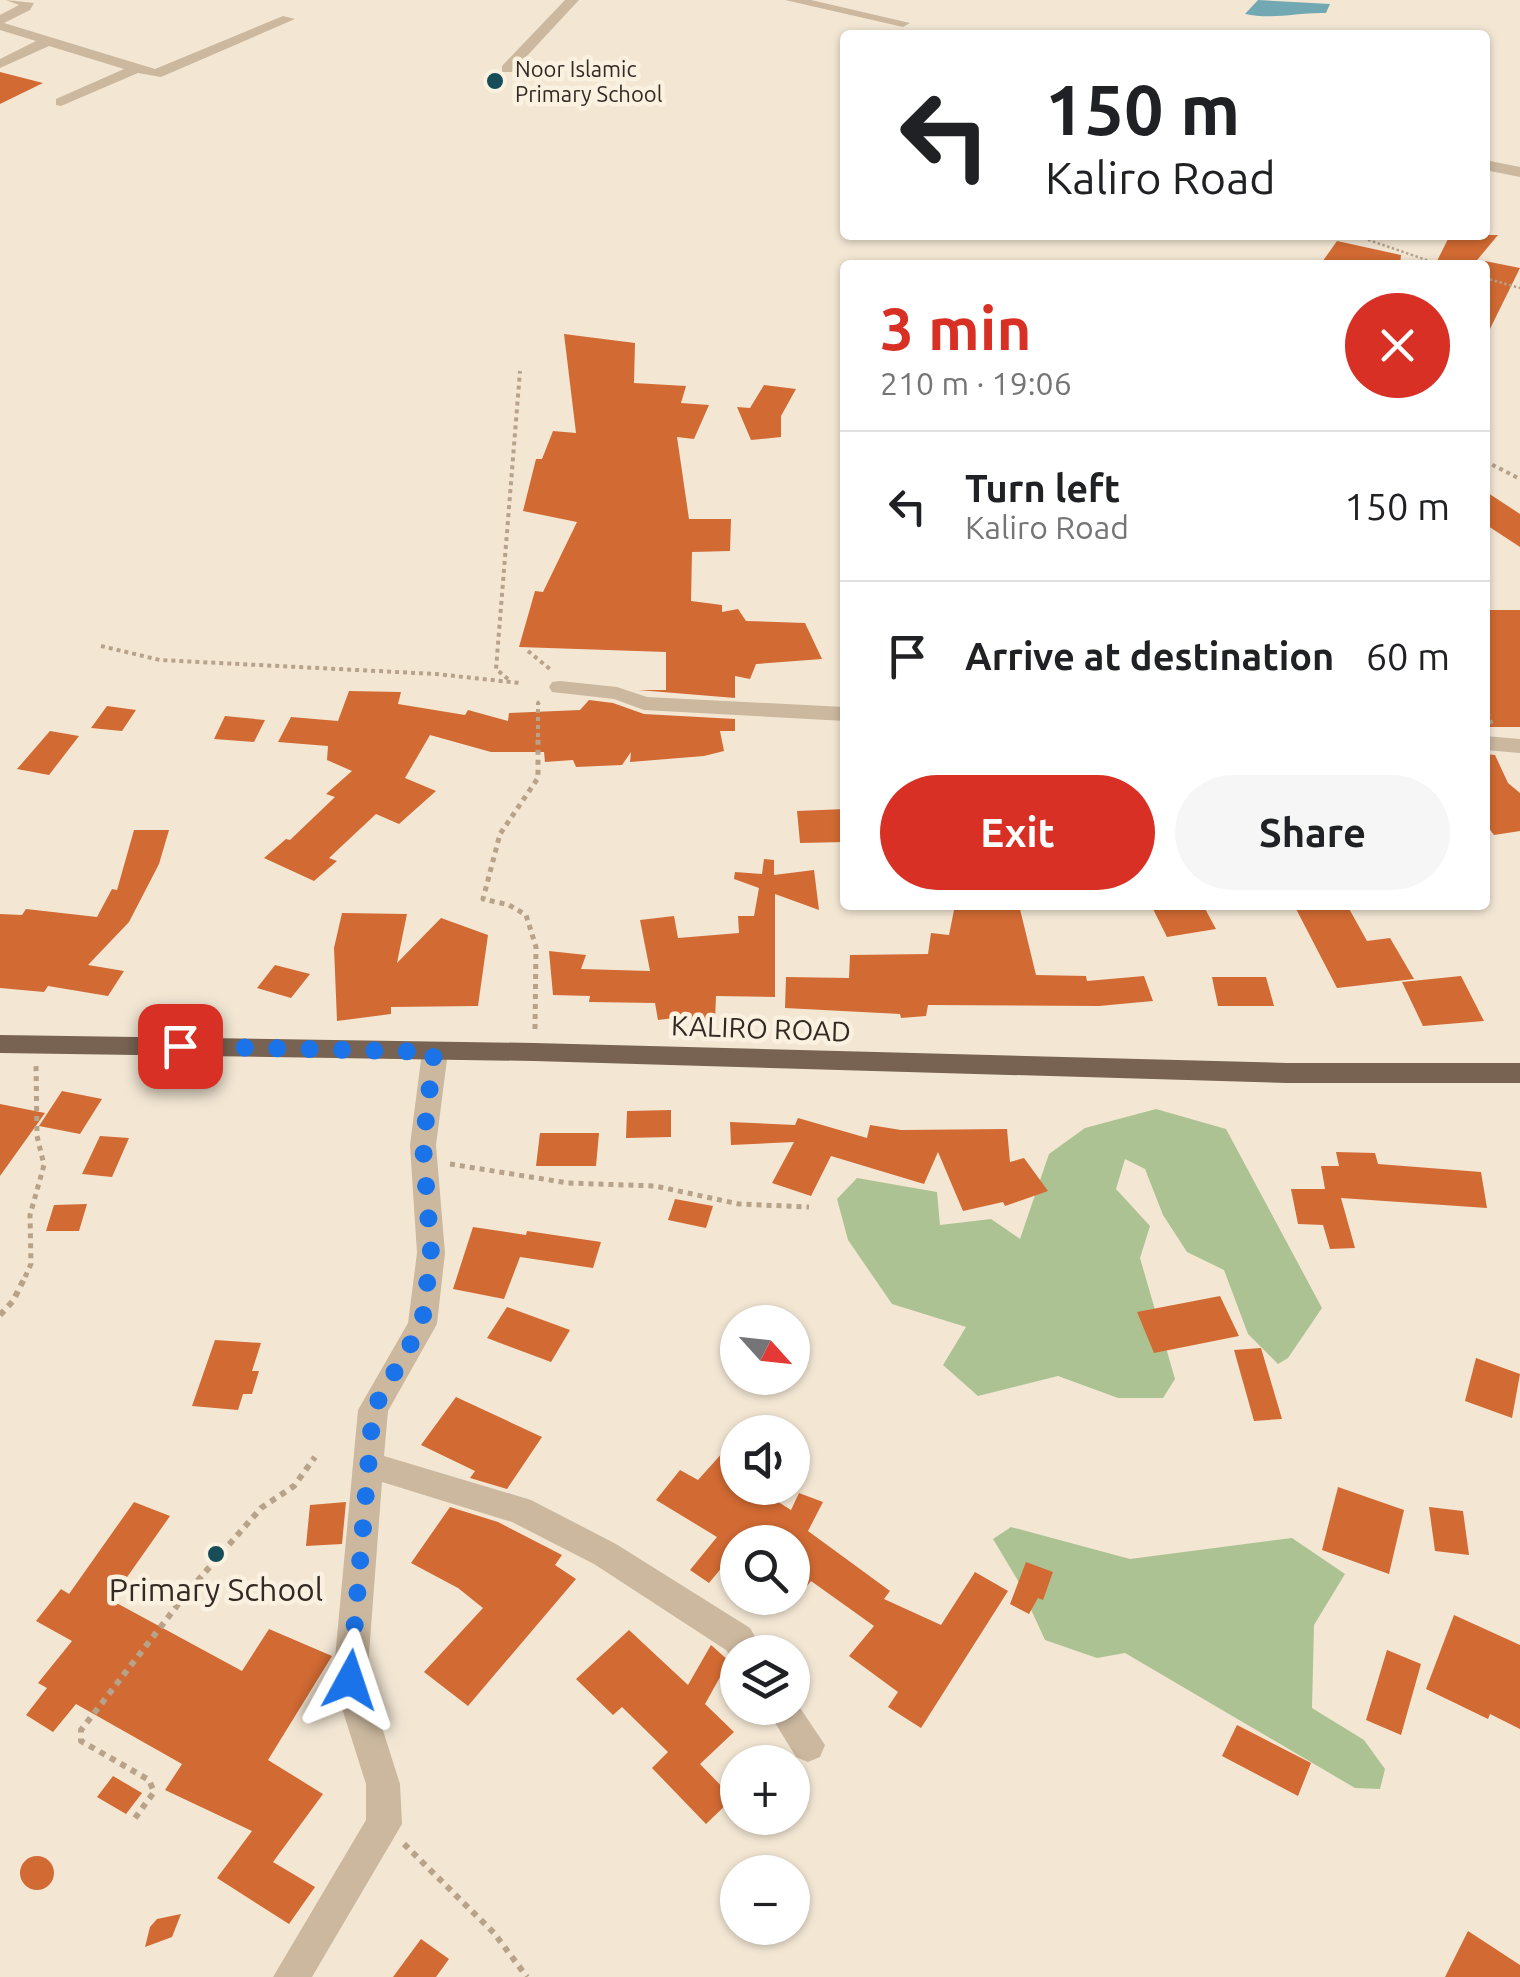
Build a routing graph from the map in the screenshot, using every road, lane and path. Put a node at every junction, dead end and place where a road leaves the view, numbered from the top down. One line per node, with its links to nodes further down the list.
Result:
1 (17, 0): 5 (street)
2 (572, 0): 10 (street)
3 (792, 0): 6 (street)
4 (288, 20): 9 (street)
5 (0, 23): 7 (street)
6 (903, 23)
7 (46, 42): 8 (street); 9 (street)
8 (0, 64)
9 (135, 69): 11 (street)
10 (507, 69)
11 (61, 102)
12 (1490, 166): 13 (street)
13 (1520, 172)
14 (1368, 240): 15 (path)
15 (1426, 260)
16 (1490, 279): 17 (path)
17 (1520, 288)
18 (520, 371): 23 (path)
19 (1490, 464): 20 (path)
20 (1520, 479)
21 (101, 646): 23 (path)
22 (528, 651): 24 (path)
23 (520, 682): 24 (path)
24 (560, 687): 25 (street); 31 (path)
25 (840, 714)
26 (1490, 743): 27 (street)
27 (1520, 746)
28 (0, 1044): 29 (main road, KALIRO ROAD)
29 (34, 1044): 30 (main road, KALIRO ROAD); 35 (path)
30 (434, 1052): 31 (main road, KALIRO ROAD); 33 (street)
31 (534, 1052): 32 (main road, KALIRO ROAD)
32 (1520, 1073)
33 (422, 1160): 34 (path); 37 (street)
34 (810, 1206)
35 (0, 1315)
36 (316, 1457): 41 (path)
37 (369, 1465): 38 (street); 42 (street)
38 (732, 1635)
39 (794, 1725): 40 (street)
40 (808, 1745)
41 (136, 1818)
42 (384, 1824): 43 (street); 44 (path)
43 (291, 1977)
44 (527, 1977)

